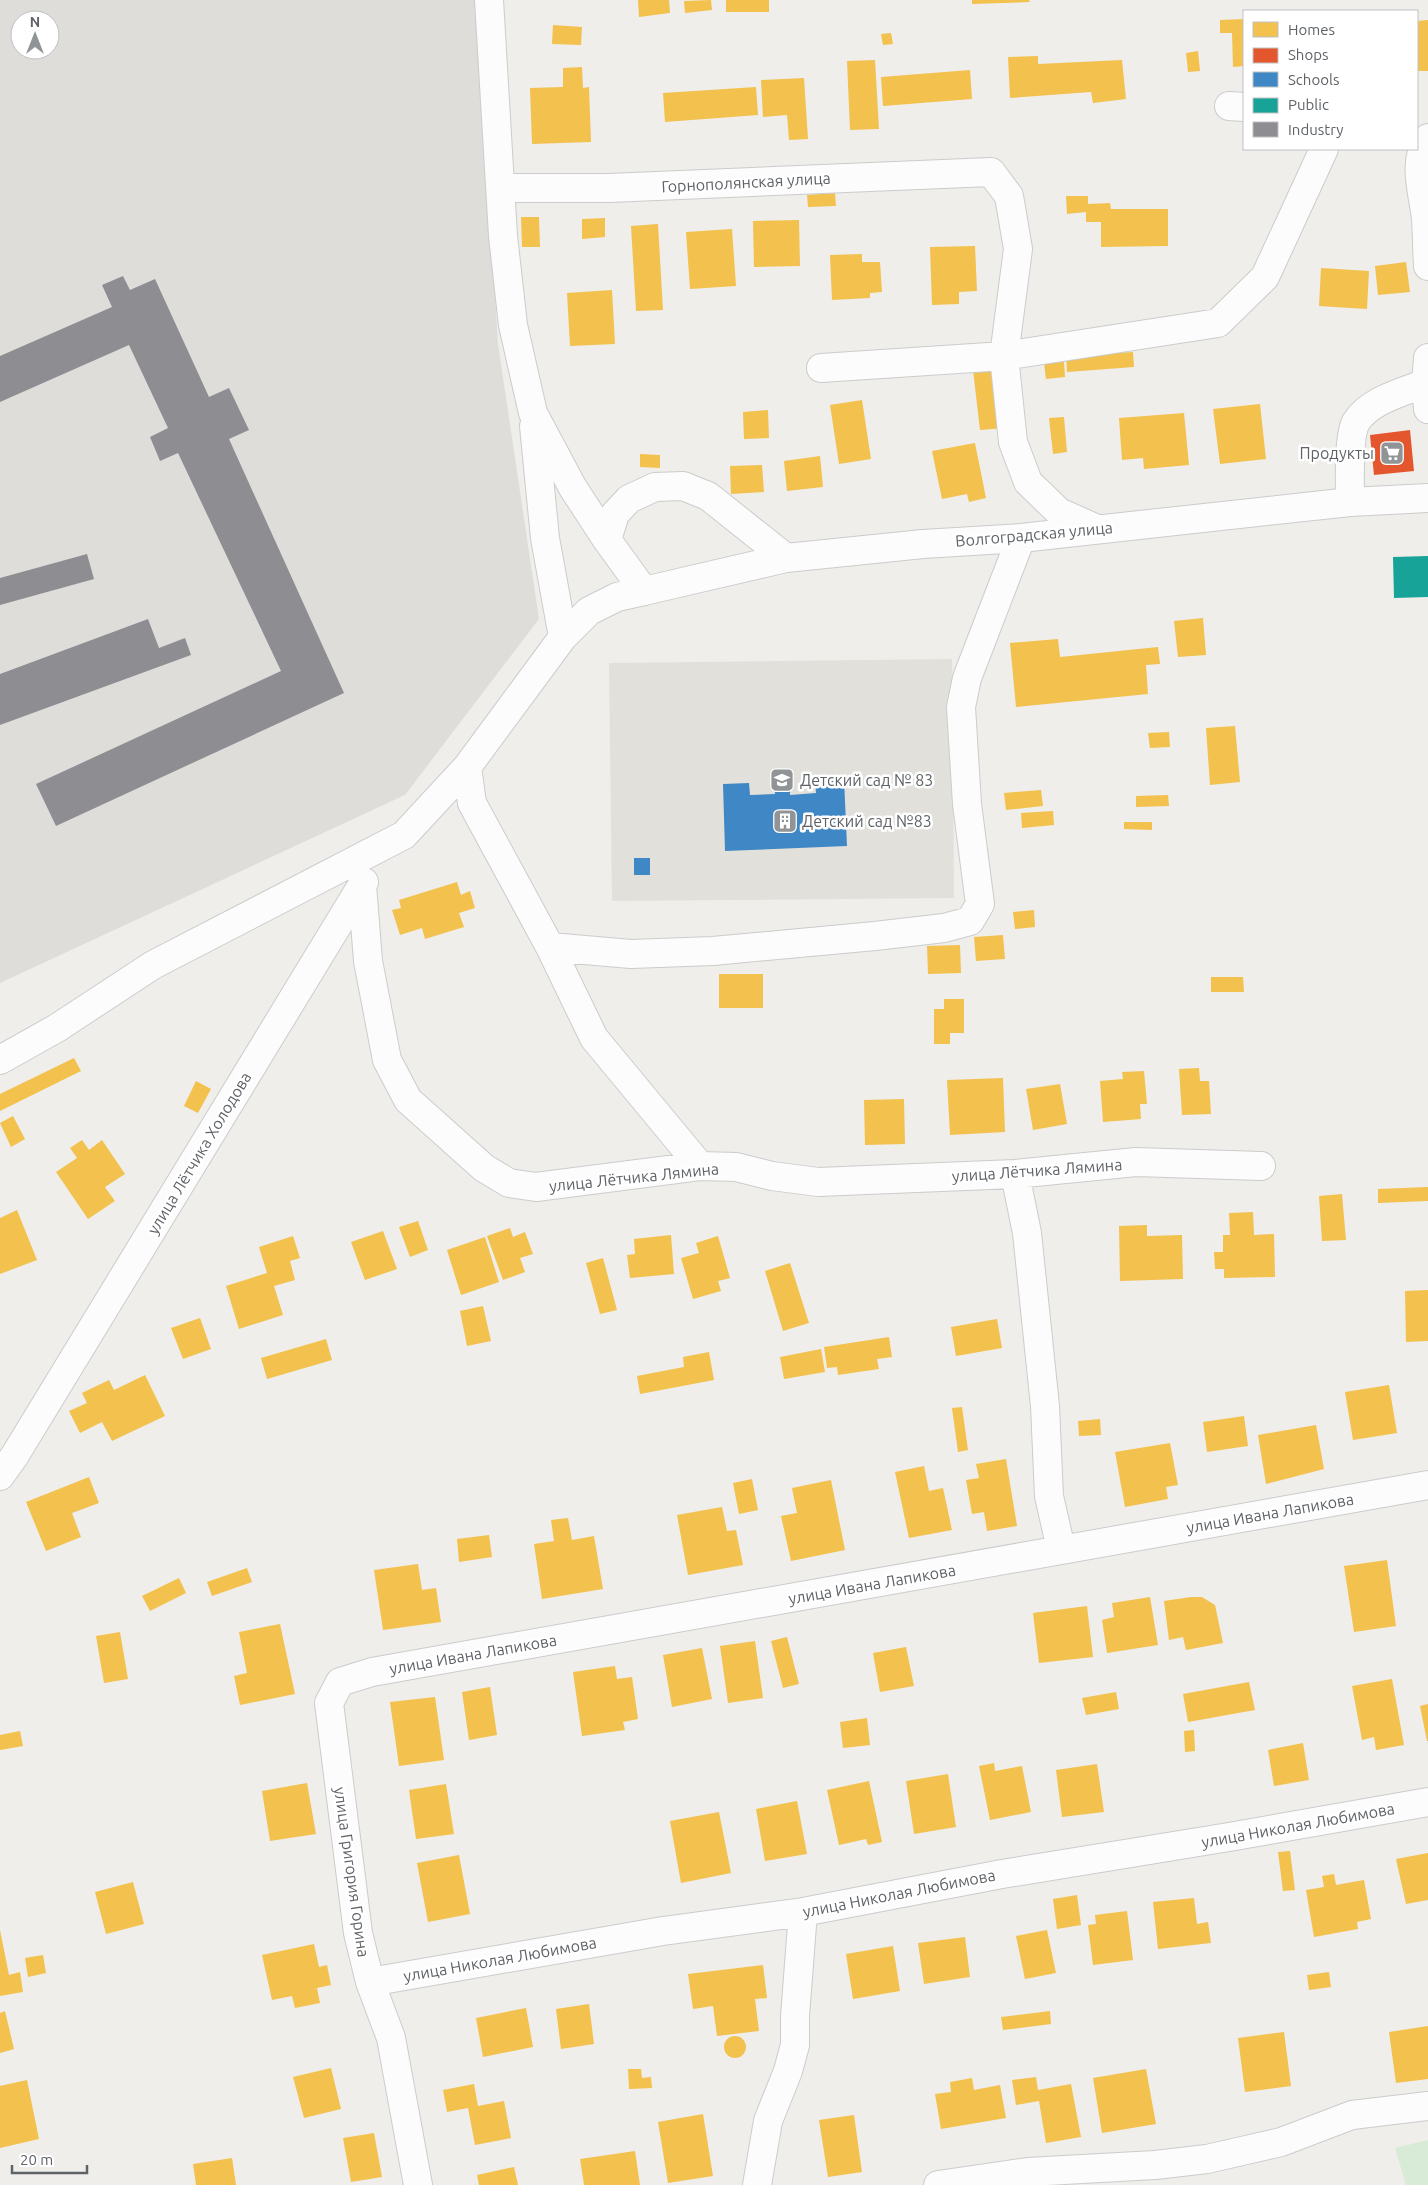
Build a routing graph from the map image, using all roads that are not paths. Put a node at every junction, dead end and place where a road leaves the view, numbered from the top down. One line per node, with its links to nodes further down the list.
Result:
1 (489, 0): 4 (street)
2 (1428, 138): 5 (street)
3 (1324, 150): 6 (street)
4 (502, 188): 6 (street, Горнополянская улица); 9 (street)
5 (1428, 266)
6 (1004, 356): 7 (street); 12 (street)
7 (821, 368)
8 (1427, 383): 11 (street)
9 (533, 413): 14 (street); 17 (street)
10 (1428, 498): 11 (street, Волгоградская улица)
11 (1350, 502): 12 (street, Волгоградская улица)
12 (1097, 529): 13 (street, Волгоградская улица)
13 (1021, 538): 15 (street, Волгоградская улица); 21 (street)
14 (607, 540): 15 (street); 16 (street)
15 (786, 558): 16 (street, Волгоградская улица)
16 (644, 591): 17 (street, Волгоградская улица)
17 (563, 638): 18 (street, улица Лётчика Холодова)
18 (468, 767): 19 (street, улица Лётчика Холодова); 21 (street)
19 (404, 835): 20 (street, улица Лётчика Холодова); 22 (street)
20 (362, 884): 23 (street, улица Лётчика Лямина); 26 (street, улица Лётчика Холодова)
21 (550, 947): 23 (street)
22 (0, 1060)
23 (700, 1166): 25 (street, улица Лётчика Лямина)
24 (1261, 1166): 25 (street, улица Лётчика Лямина)
25 (1015, 1174): 28 (street)
26 (0, 1476)
27 (1428, 1486): 28 (street, улица Ивана Лапикова)
28 (1061, 1549): 29 (street, улица Ивана Лапикова)
29 (329, 1703): 32 (street, улица Григория Горина)
30 (1428, 1802): 31 (street, улица Николая Любимова)
31 (803, 1912): 32 (street, улица Николая Любимова); 35 (street)
32 (370, 1982): 34 (street, улица Григория Горина)
33 (1428, 2106): 36 (street)
34 (418, 2185)
35 (757, 2185)
36 (938, 2185)

